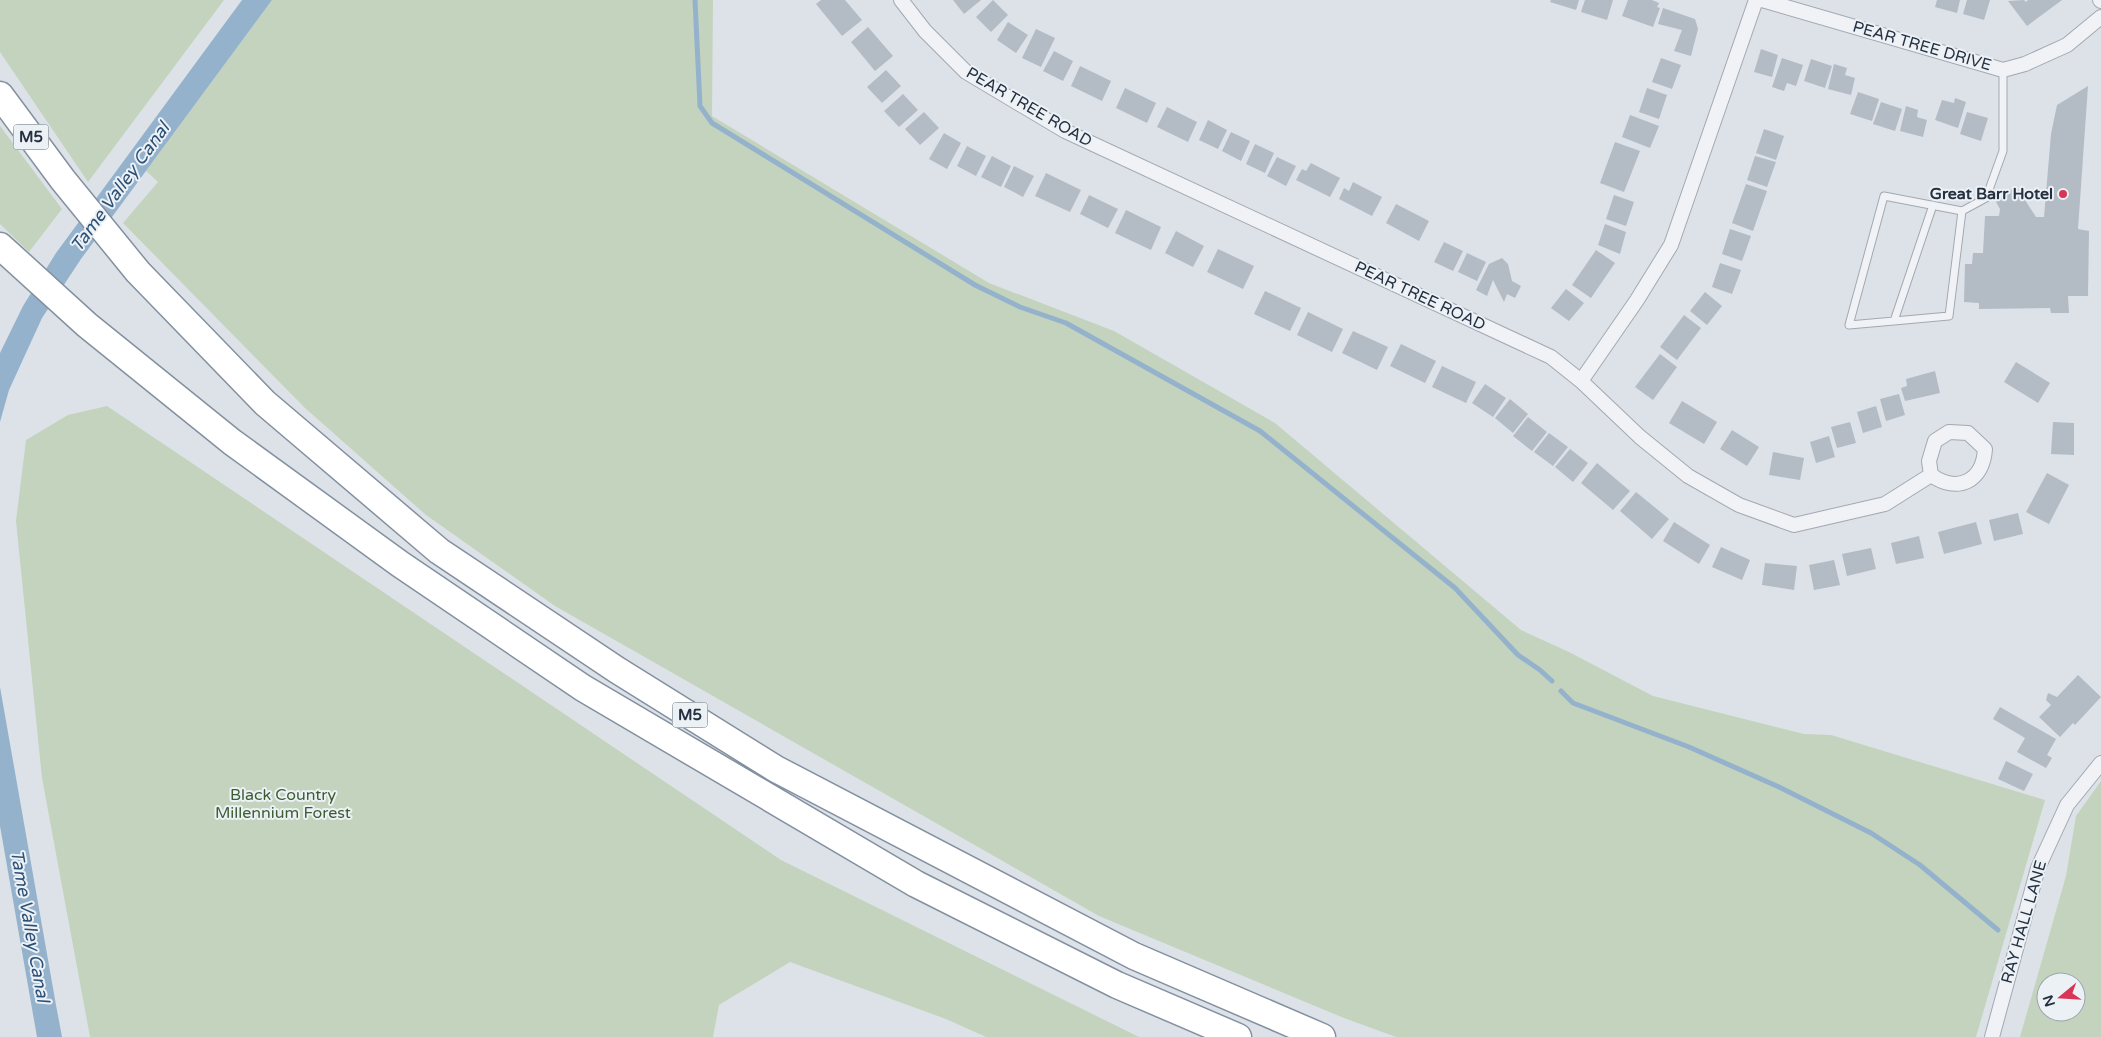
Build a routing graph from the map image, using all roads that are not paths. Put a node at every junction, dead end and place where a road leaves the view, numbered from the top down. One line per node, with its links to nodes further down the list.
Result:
1 (901, 0): 11 (street, PEAR TREE ROAD)
2 (1756, 0): 11 (street)
3 (1762, 0): 5 (street, PEAR TREE DRIVE)
4 (2101, 17): 5 (street, PEAR TREE DRIVE)
5 (2003, 70): 8 (lane)
6 (0, 95): 15 (highway, M5)
7 (1933, 205): 8 (lane); 10 (lane); 10 (lane)
8 (1962, 211): 10 (lane)
9 (5, 251): 14 (highway, M5)
10 (1894, 321)
11 (1581, 381): 12 (street, PEAR TREE ROAD)
12 (1932, 475)
13 (2101, 762): 16 (street, RAY HALL LANE)
14 (1238, 1037)
15 (1322, 1037)
16 (1992, 1037)

